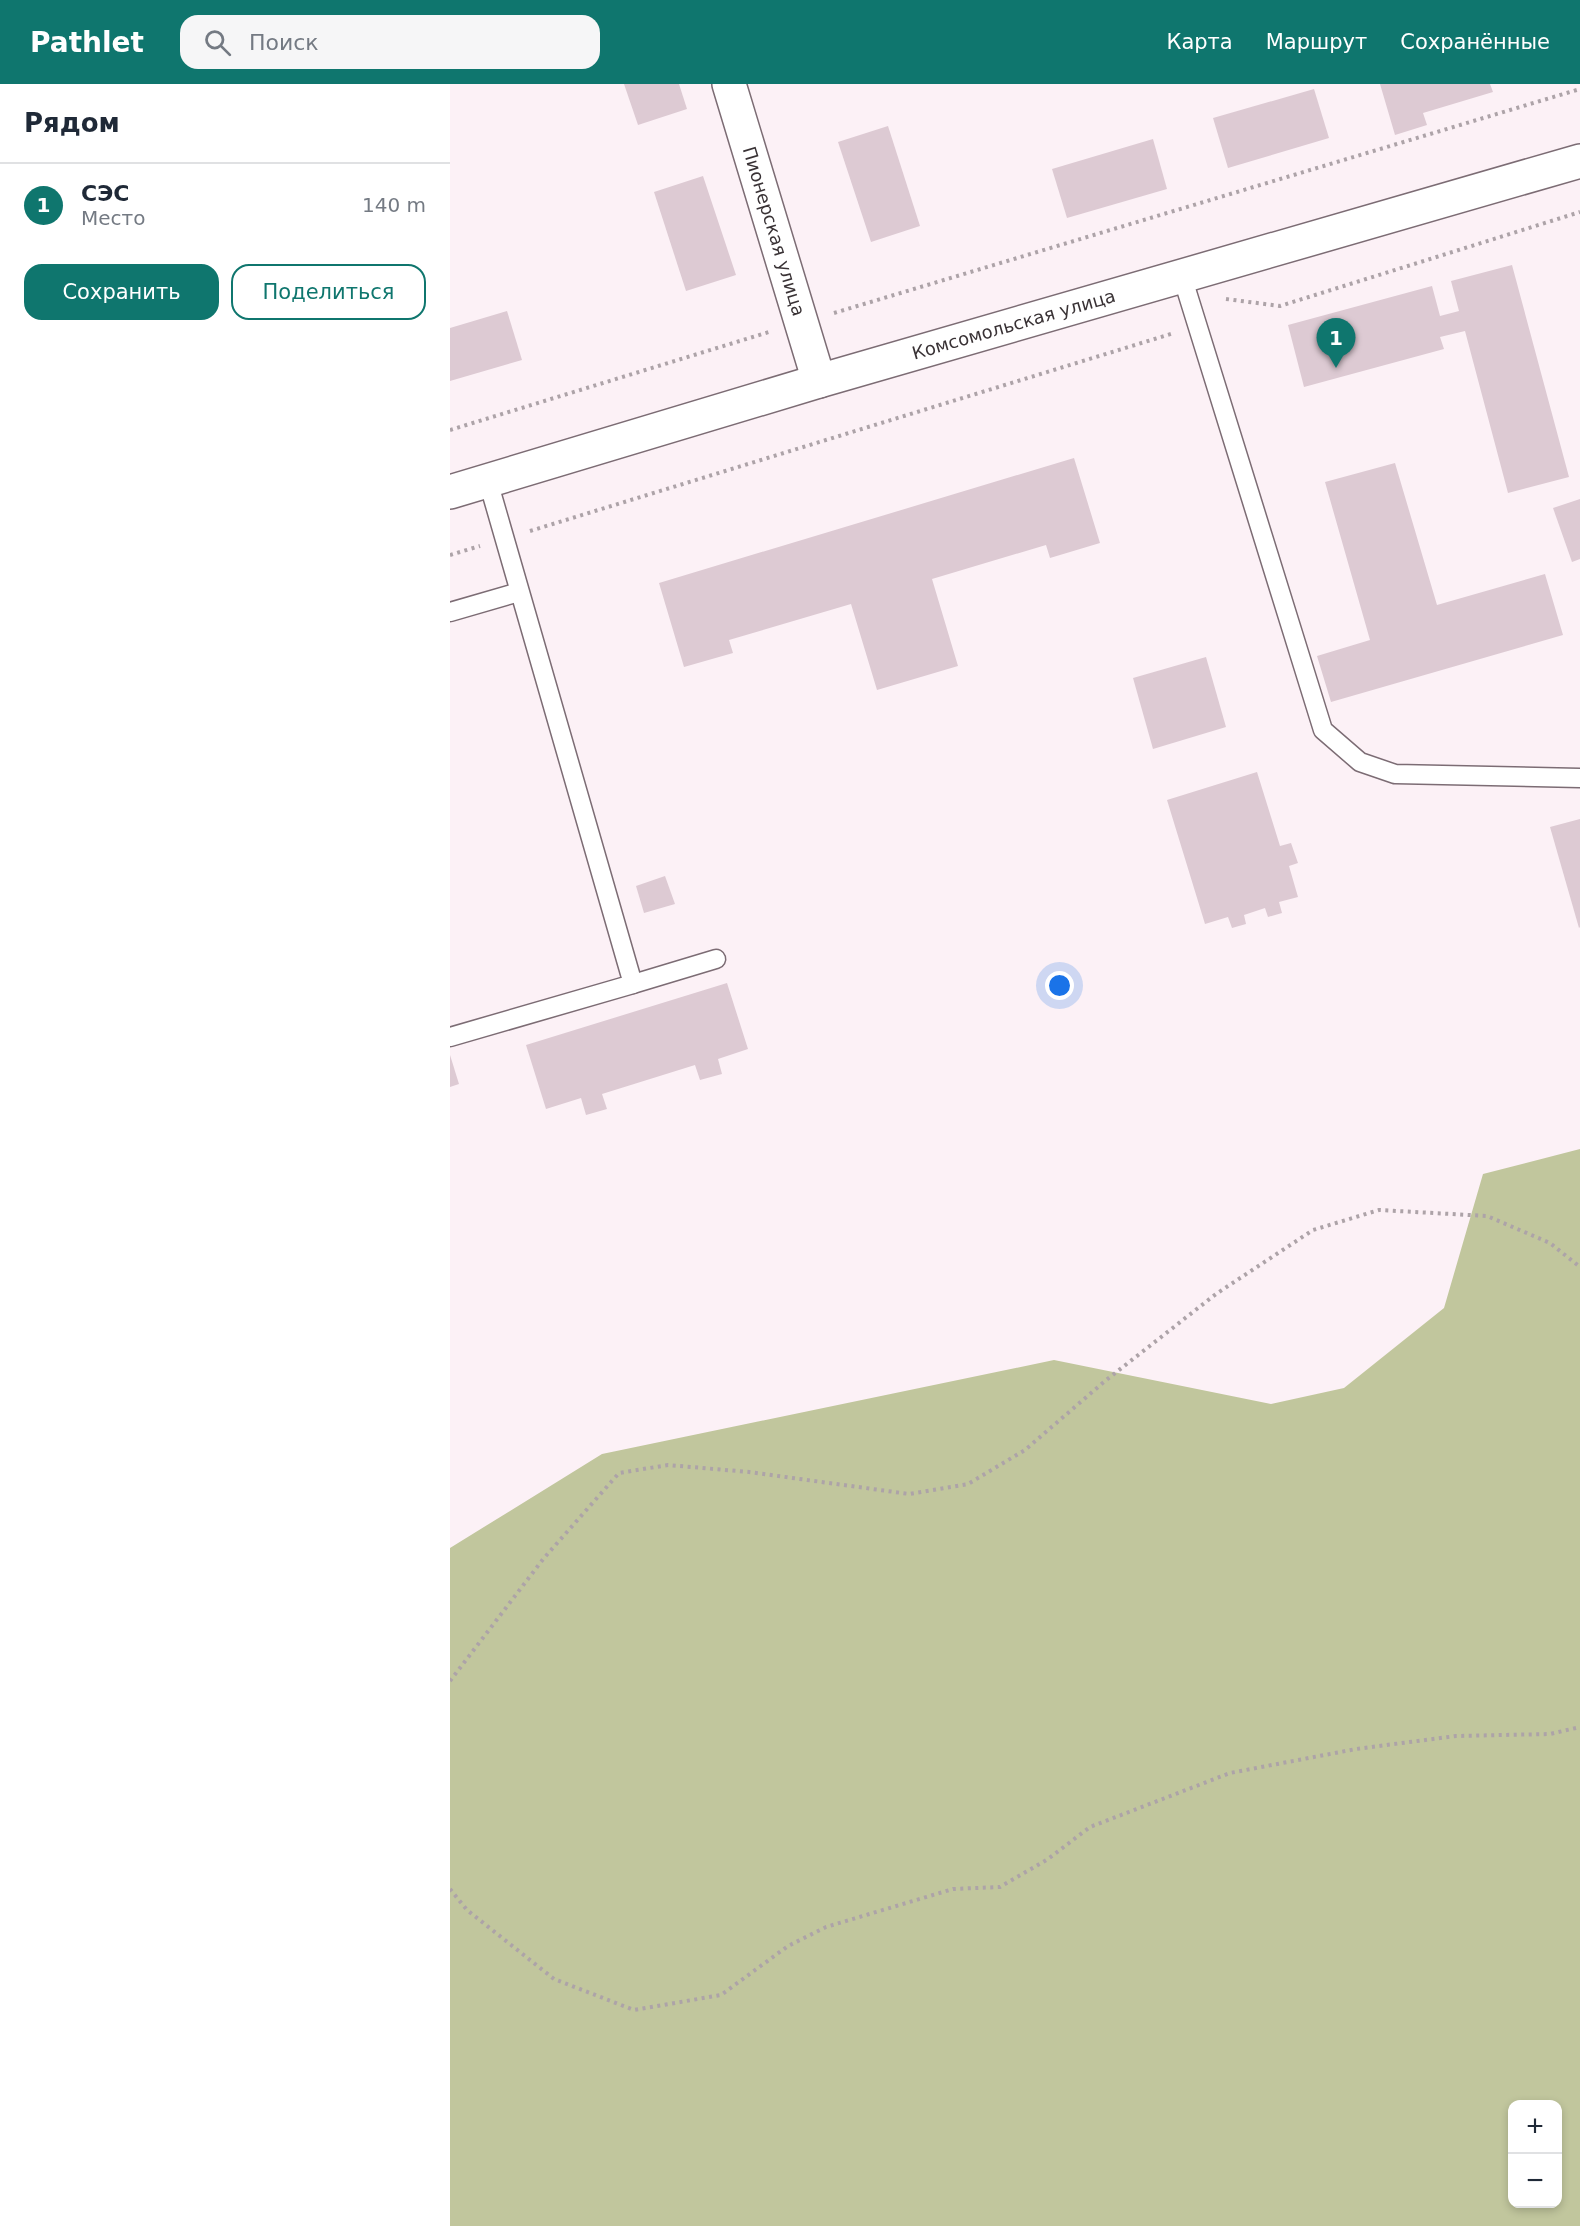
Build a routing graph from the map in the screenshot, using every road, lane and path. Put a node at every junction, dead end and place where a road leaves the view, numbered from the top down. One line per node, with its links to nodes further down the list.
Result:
1 (729, 84): 6 (street, Пионерская улица)
2 (1580, 89): 6 (path)
3 (1580, 161): 5 (street, Комсомольская улица)
4 (1580, 212): 5 (path)
5 (1185, 285): 8 (street, Комсомольская улица); 16 (lane)
6 (801, 323): 8 (street, Пионерская улица); 9 (path)
7 (1182, 331): 12 (path)
8 (819, 381): 10 (street, Комсомольская улица)
9 (450, 429)
10 (488, 481): 11 (street, Комсомольская улица); 12 (lane)
11 (450, 492)
12 (505, 538): 13 (path); 14 (lane)
13 (450, 555)
14 (519, 592): 15 (lane); 18 (lane)
15 (450, 612)
16 (1580, 778)
17 (716, 959): 18 (lane)
18 (633, 984): 19 (lane)
19 (450, 1037)
20 (1580, 1267): 21 (path)
21 (450, 1681)
22 (1580, 1727): 23 (path)
23 (450, 1889)

